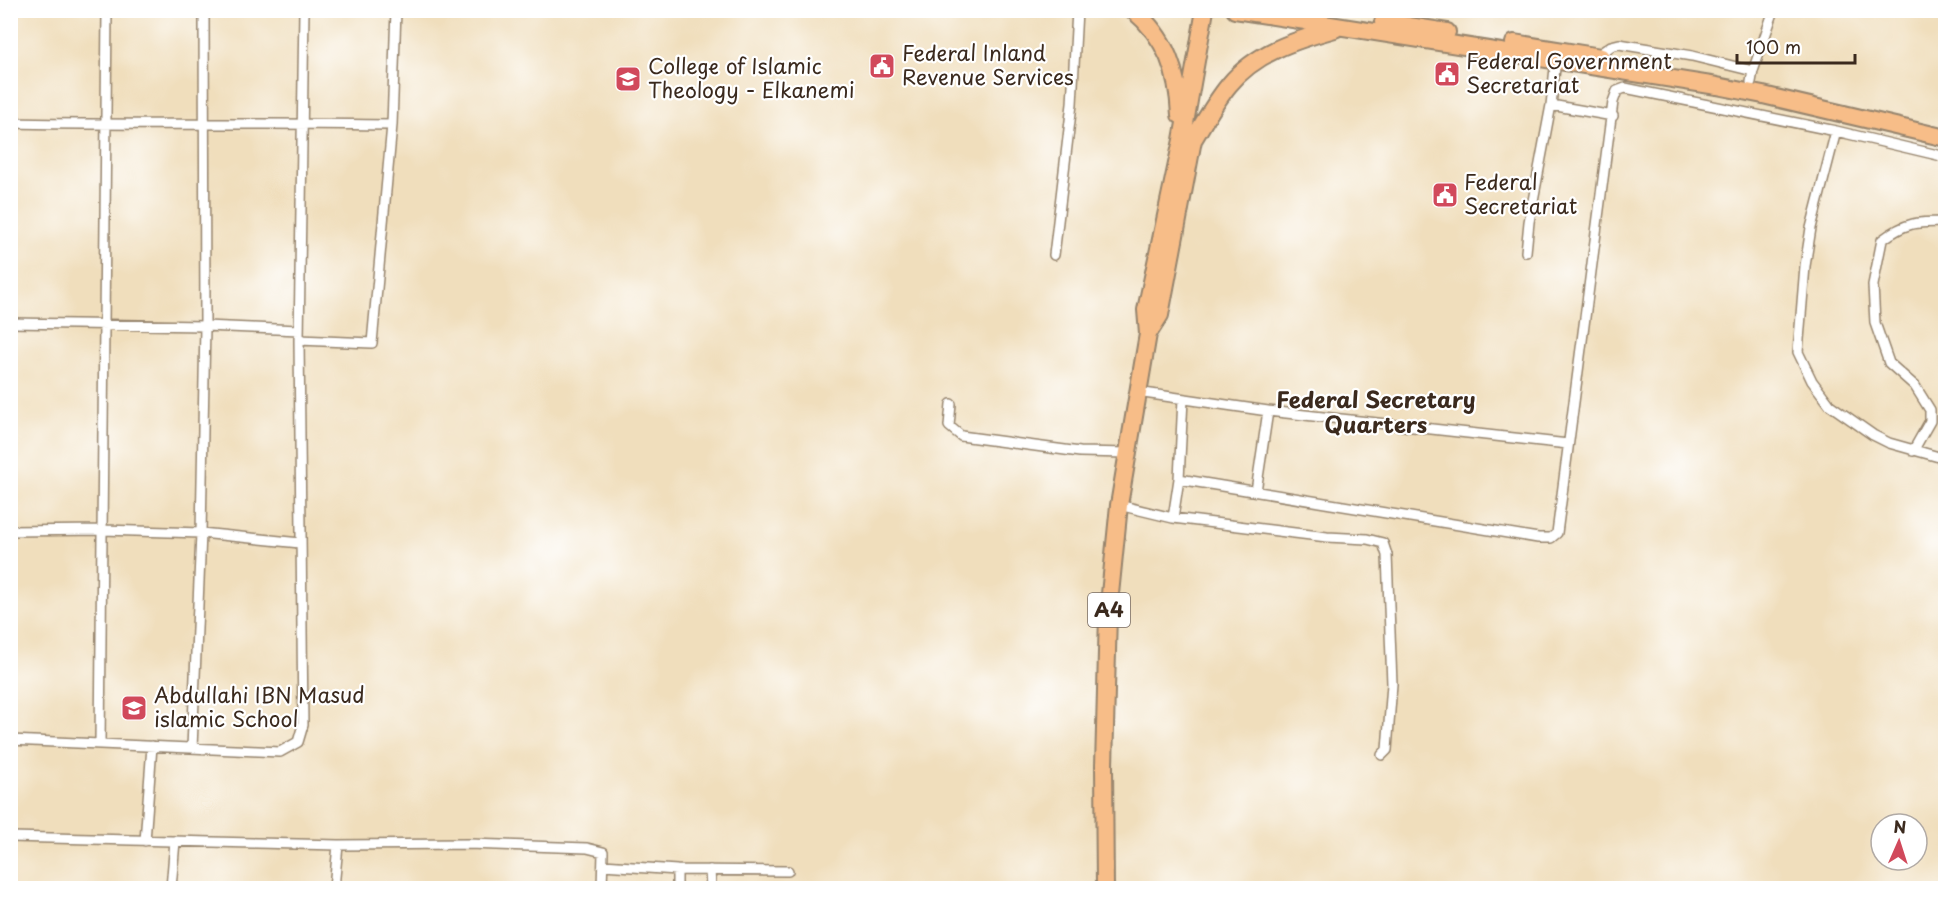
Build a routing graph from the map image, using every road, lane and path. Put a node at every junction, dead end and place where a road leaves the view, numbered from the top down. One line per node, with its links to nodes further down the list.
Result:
1 (107, 10): 23 (street)
2 (204, 10): 24 (street)
3 (304, 10): 22 (street)
4 (396, 10): 25 (street)
5 (1077, 10): 33 (street)
6 (1133, 10): 29 (highway)
7 (1205, 10): 16 (highway, A4)
8 (1215, 10): 16 (highway, A4)
9 (1235, 10): 15 (highway)
10 (1304, 10): 13 (highway)
11 (1388, 10): 14 (highway)
12 (1774, 10): 18 (street)
13 (1332, 12): 14 (highway)
14 (1408, 26): 17 (highway)
15 (1342, 28): 17 (highway); 29 (highway)
16 (1207, 31): 29 (highway, A4)
17 (1557, 55): 18 (highway); 19 (street); 28 (highway)
18 (1752, 77): 26 (highway)
19 (1551, 105): 20 (street); 32 (street)
20 (1612, 116): 27 (street); 43 (street)
21 (10, 123): 23 (street)
22 (303, 123): 24 (street); 25 (street); 37 (street)
23 (105, 124): 24 (street); 35 (street)
24 (203, 124): 36 (street)
25 (392, 125): 38 (street)
26 (1946, 126)
27 (1836, 131): 30 (street); 44 (street)
28 (1946, 138)
29 (1187, 140): 39 (highway, A4)
30 (1946, 157)
31 (1946, 222): 44 (street)
32 (1526, 252)
33 (1054, 255)
34 (10, 322): 35 (street)
35 (104, 325): 36 (street); 51 (street)
36 (205, 326): 37 (street); 53 (street)
37 (299, 330): 38 (street)
38 (299, 340): 54 (street)
39 (1137, 392): 40 (street); 45 (highway, A4)
40 (1183, 399): 42 (street); 47 (street)
41 (951, 404): 45 (street)
42 (1268, 411): 43 (street); 48 (street)
43 (1568, 444): 48 (street)
44 (1914, 451): 46 (street)
45 (1128, 453): 49 (highway, A4)
46 (1946, 459)
47 (1179, 479): 48 (street); 50 (street)
48 (1256, 491)
49 (1119, 505): 50 (street); 73 (highway, A4)
50 (1173, 518): 59 (street)
51 (103, 530): 52 (street); 53 (street); 56 (street)
52 (10, 531)
53 (201, 533): 54 (street); 58 (street)
54 (300, 543): 58 (street)
55 (10, 740): 56 (street)
56 (100, 744): 57 (street)
57 (152, 746): 58 (street); 61 (street)
58 (192, 748)
59 (1382, 755)
60 (10, 837): 61 (street)
61 (145, 840): 62 (street)
62 (175, 841): 63 (street); 68 (street)
63 (338, 845): 64 (street); 69 (street)
64 (603, 865): 65 (street); 70 (street)
65 (677, 870): 66 (street); 71 (street)
66 (710, 870): 67 (street); 72 (street)
67 (788, 871)
68 (171, 888)
69 (334, 888)
70 (602, 888)
71 (677, 888)
72 (711, 888)
73 (1105, 888)

